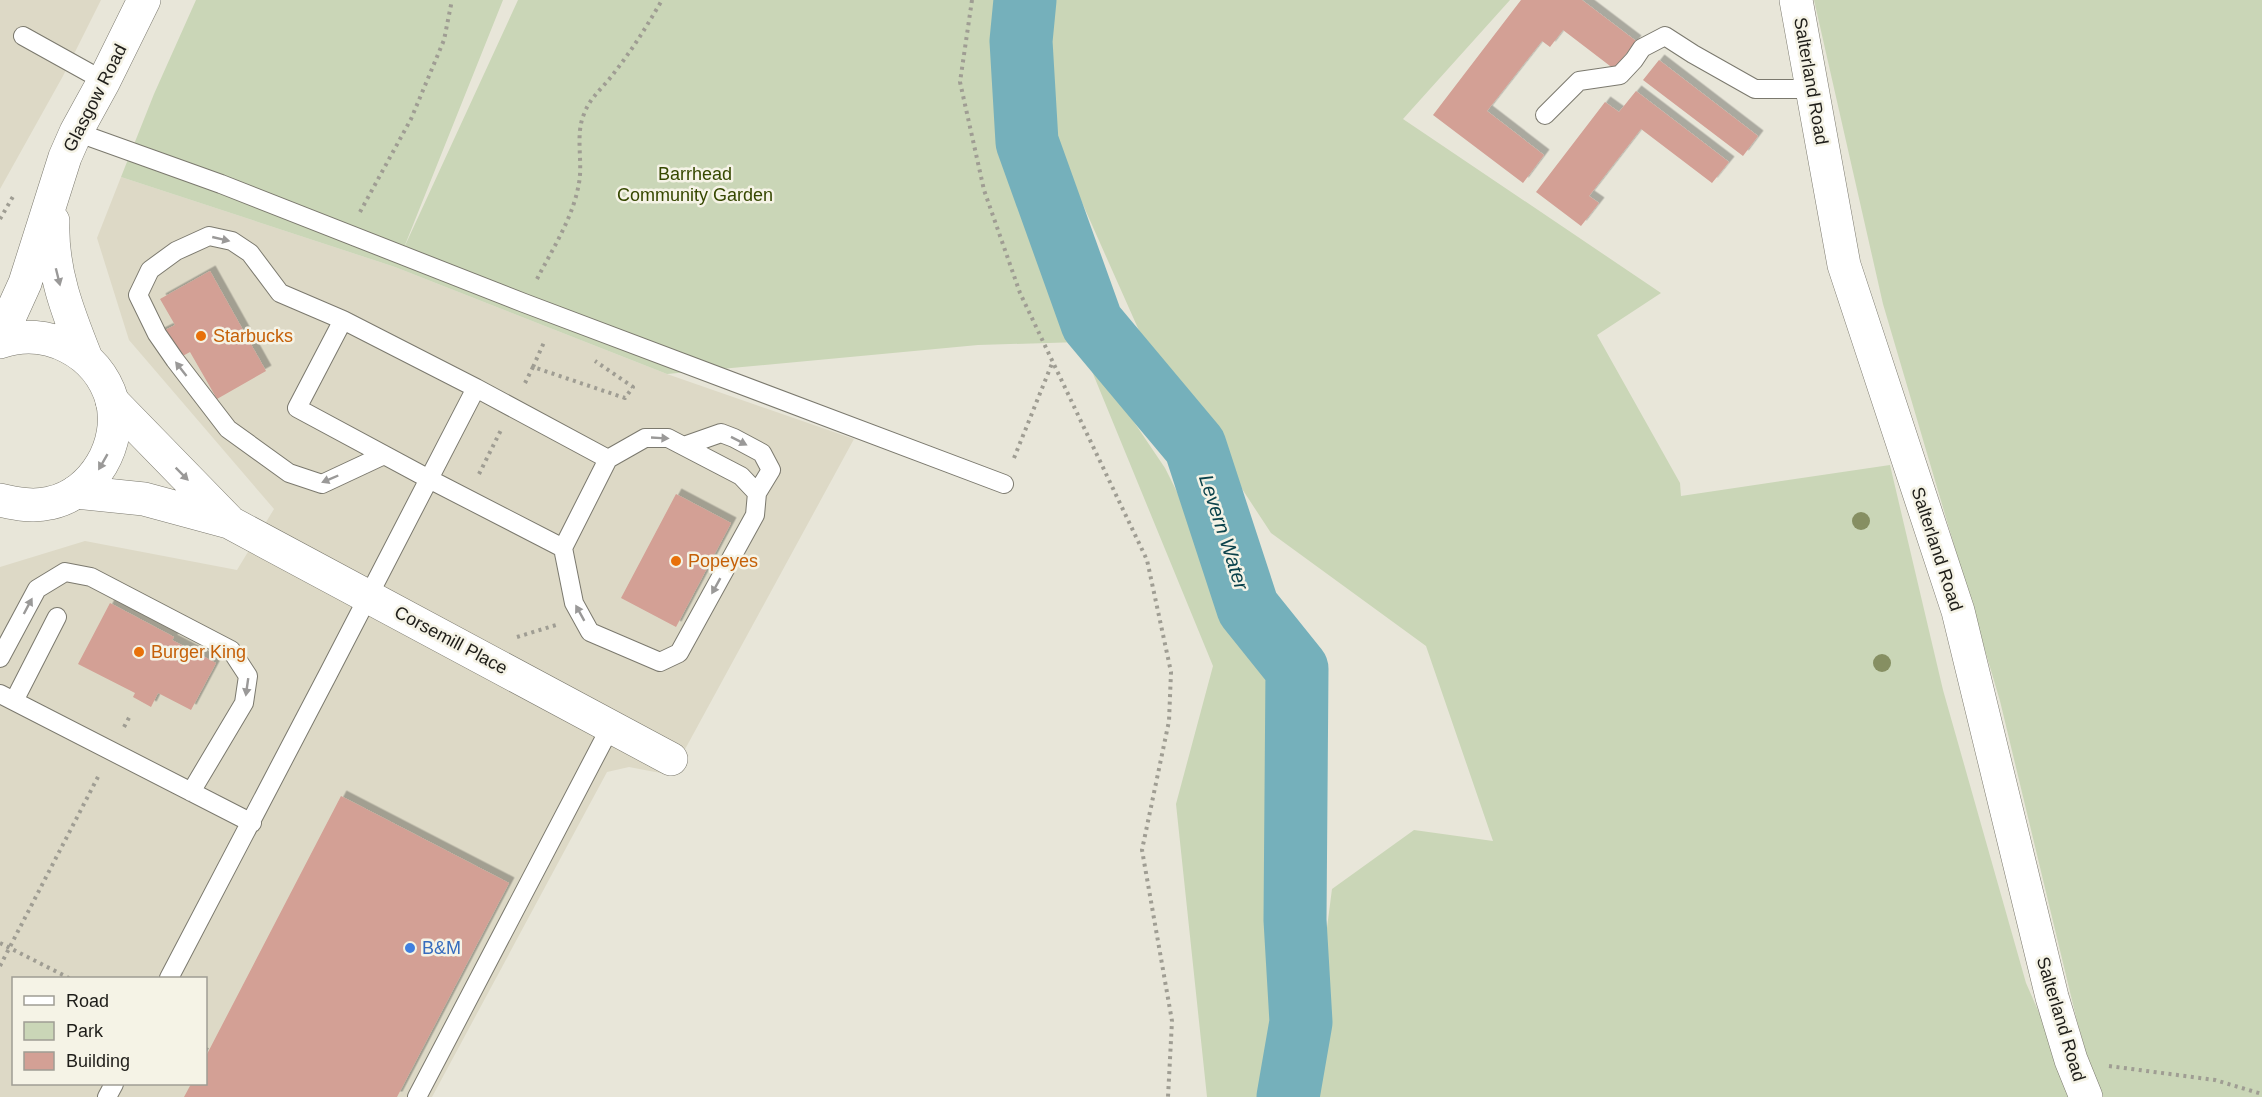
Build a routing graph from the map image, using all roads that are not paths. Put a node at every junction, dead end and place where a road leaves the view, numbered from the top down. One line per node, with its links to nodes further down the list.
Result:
1 (144, 0): 4 (street, Glasgow Road)
2 (1796, 0): 5 (street, Salterland Road)
3 (23, 36): 4 (lane)
4 (104, 81): 7 (street, Glasgow Road)
5 (1812, 89): 6 (lane); 35 (street, Salterland Road)
6 (1545, 115)
7 (76, 132): 8 (street, Glasgow Road); 18 (lane)
8 (53, 198): 10 (street, Glasgow Road); 11 (street, Glasgow Road, one-way to 11)
9 (343, 320): 12 (lane); 15 (lane); 15 (lane, one-way to 9)
10 (0, 340): 11 (street, Glasgow Road)
11 (86, 358): 13 (street, Glasgow Road)
12 (476, 388): 16 (lane); 17 (lane)
13 (112, 401): 20 (street, Glasgow Road, one-way to 20); 23 (street, Corsemill Place, one-way to 23)
14 (684, 446): 16 (lane, one-way to 14); 19 (lane); 19 (lane, one-way to 19)
15 (384, 455): 17 (lane)
16 (608, 459): 24 (lane)
17 (429, 479): 24 (lane); 25 (lane)
18 (1004, 484)
19 (757, 493): 24 (lane, one-way to 24)
20 (63, 498): 21 (street); 22 (street); 23 (street, Corsemill Place)
21 (0, 500)
22 (0, 515)
23 (230, 522): 25 (street, Corsemill Place)
24 (563, 548)
25 (368, 595): 29 (street, Corsemill Place); 32 (lane)
26 (57, 616): 28 (lane)
27 (0, 658): 31 (lane, one-way to 31)
28 (7, 697): 31 (lane)
29 (610, 726): 30 (street, Corsemill Place); 34 (lane)
30 (671, 759)
31 (192, 792): 32 (lane)
32 (252, 823): 33 (lane)
33 (170, 977)
34 (417, 1097)
35 (2086, 1097)

